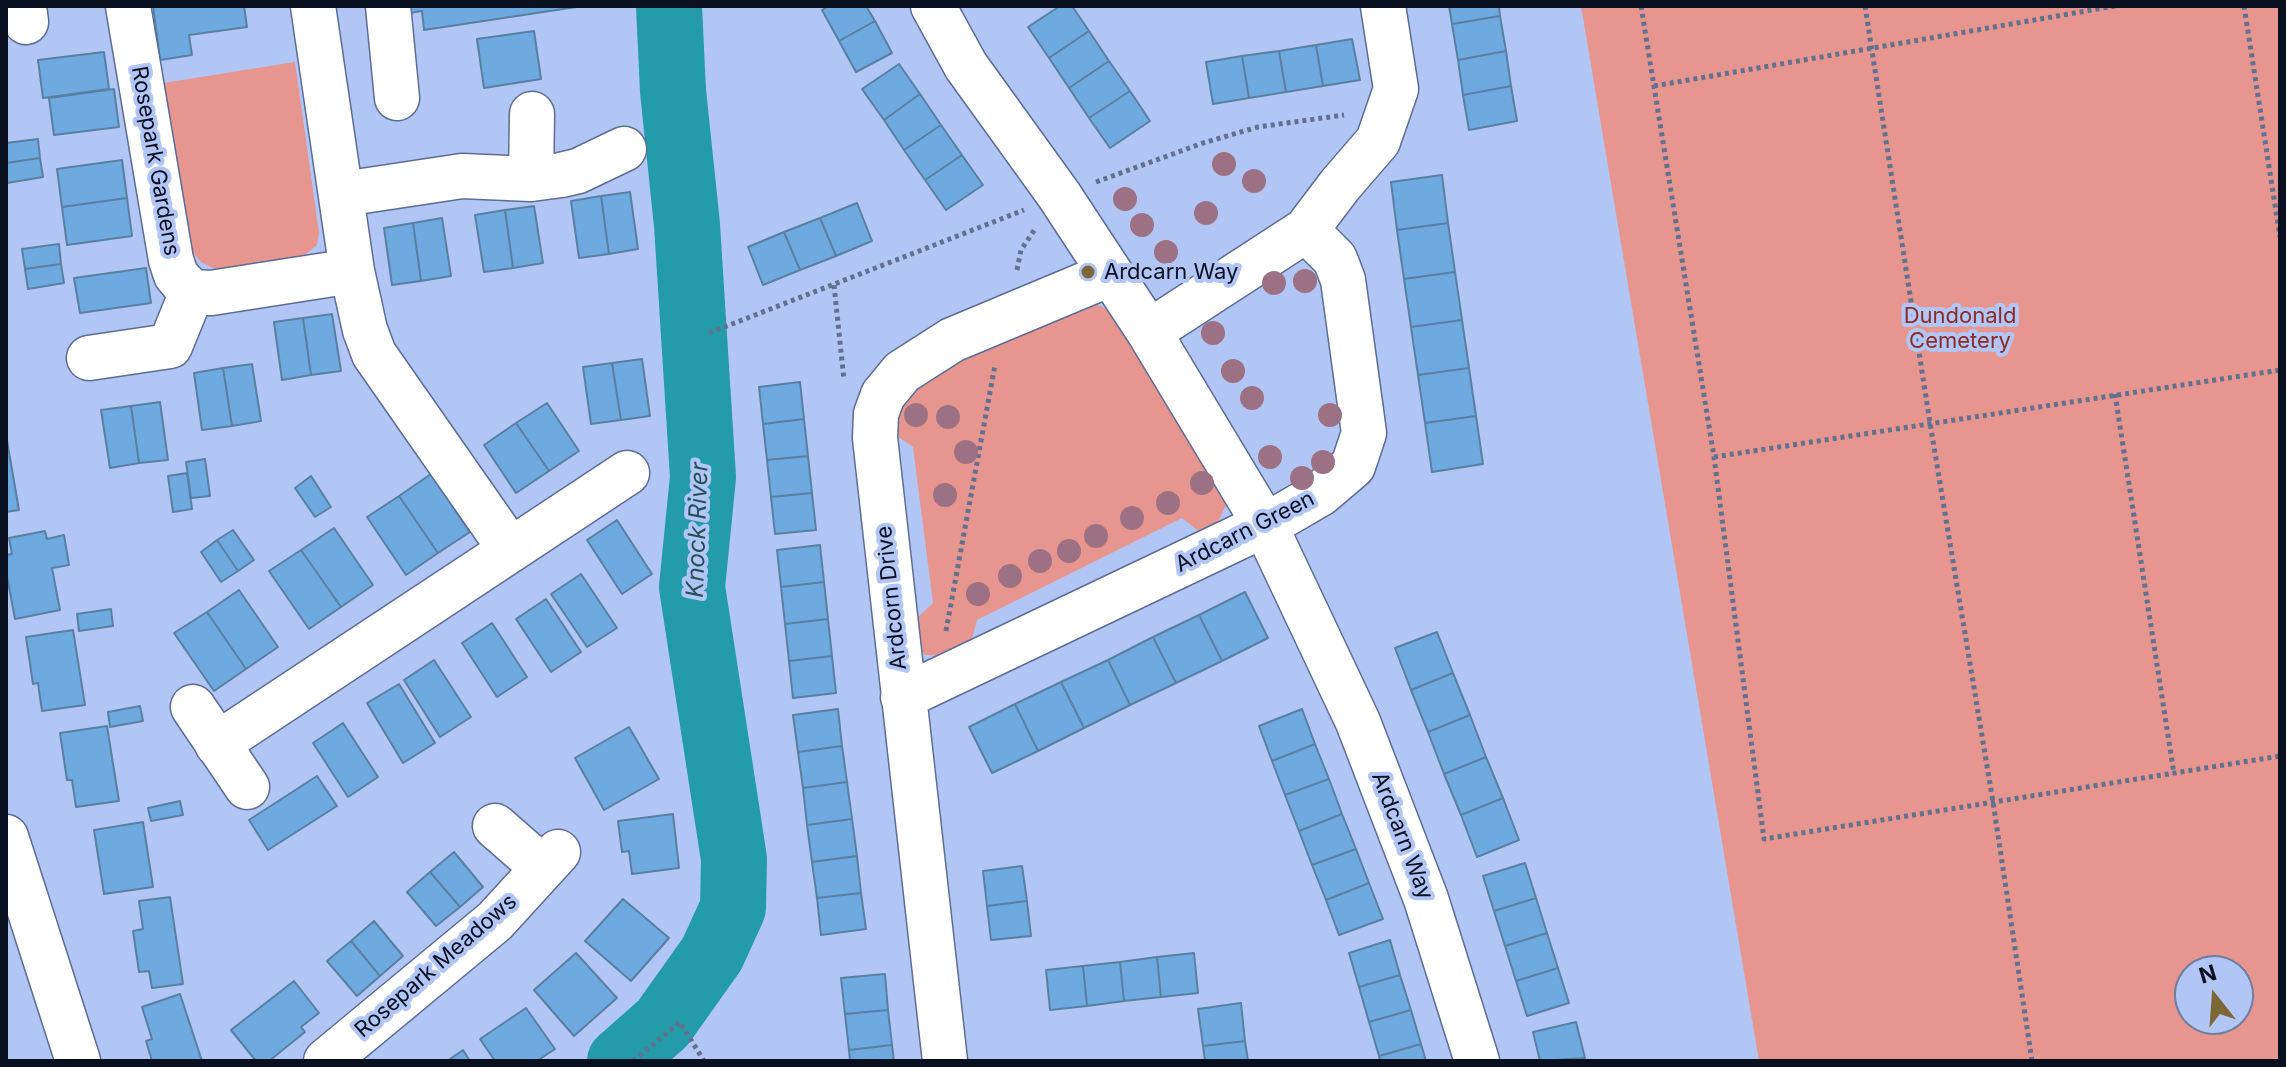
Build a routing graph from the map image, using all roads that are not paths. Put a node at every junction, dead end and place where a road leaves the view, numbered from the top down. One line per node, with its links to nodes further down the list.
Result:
1 (128, 6): 14 (street, Rosepark Gardens)
2 (313, 6): 10 (street)
3 (388, 6): 6 (street)
4 (933, 6): 13 (street, Ardcarn Way)
5 (1383, 6): 11 (street)
6 (397, 98)
7 (532, 114): 9 (street)
8 (624, 149): 9 (street)
9 (531, 179): 10 (street)
10 (343, 194): 12 (street)
11 (1306, 230): 15 (street); 18 (street, Ardcarn Green)
12 (352, 271): 14 (street); 19 (street)
13 (1110, 274): 15 (street, Ardcarn Way); 20 (street, Ardcorn Drive)
14 (192, 292): 16 (street)
15 (1149, 332): 18 (street, Ardcarn Way)
16 (89, 358)
17 (627, 473): 19 (street)
18 (1265, 525): 20 (street, Ardcarn Green); 29 (street, Ardcarn Way)
19 (510, 549): 22 (street)
20 (903, 697): 28 (street, Ardcorn Drive)
21 (193, 707): 22 (street)
22 (217, 744): 23 (street)
23 (247, 787)
24 (495, 826): 27 (street, Rosepark Meadows)
25 (6, 837): 26 (street)
26 (78, 1061)
27 (326, 1061)
28 (945, 1061)
29 (1477, 1061)

